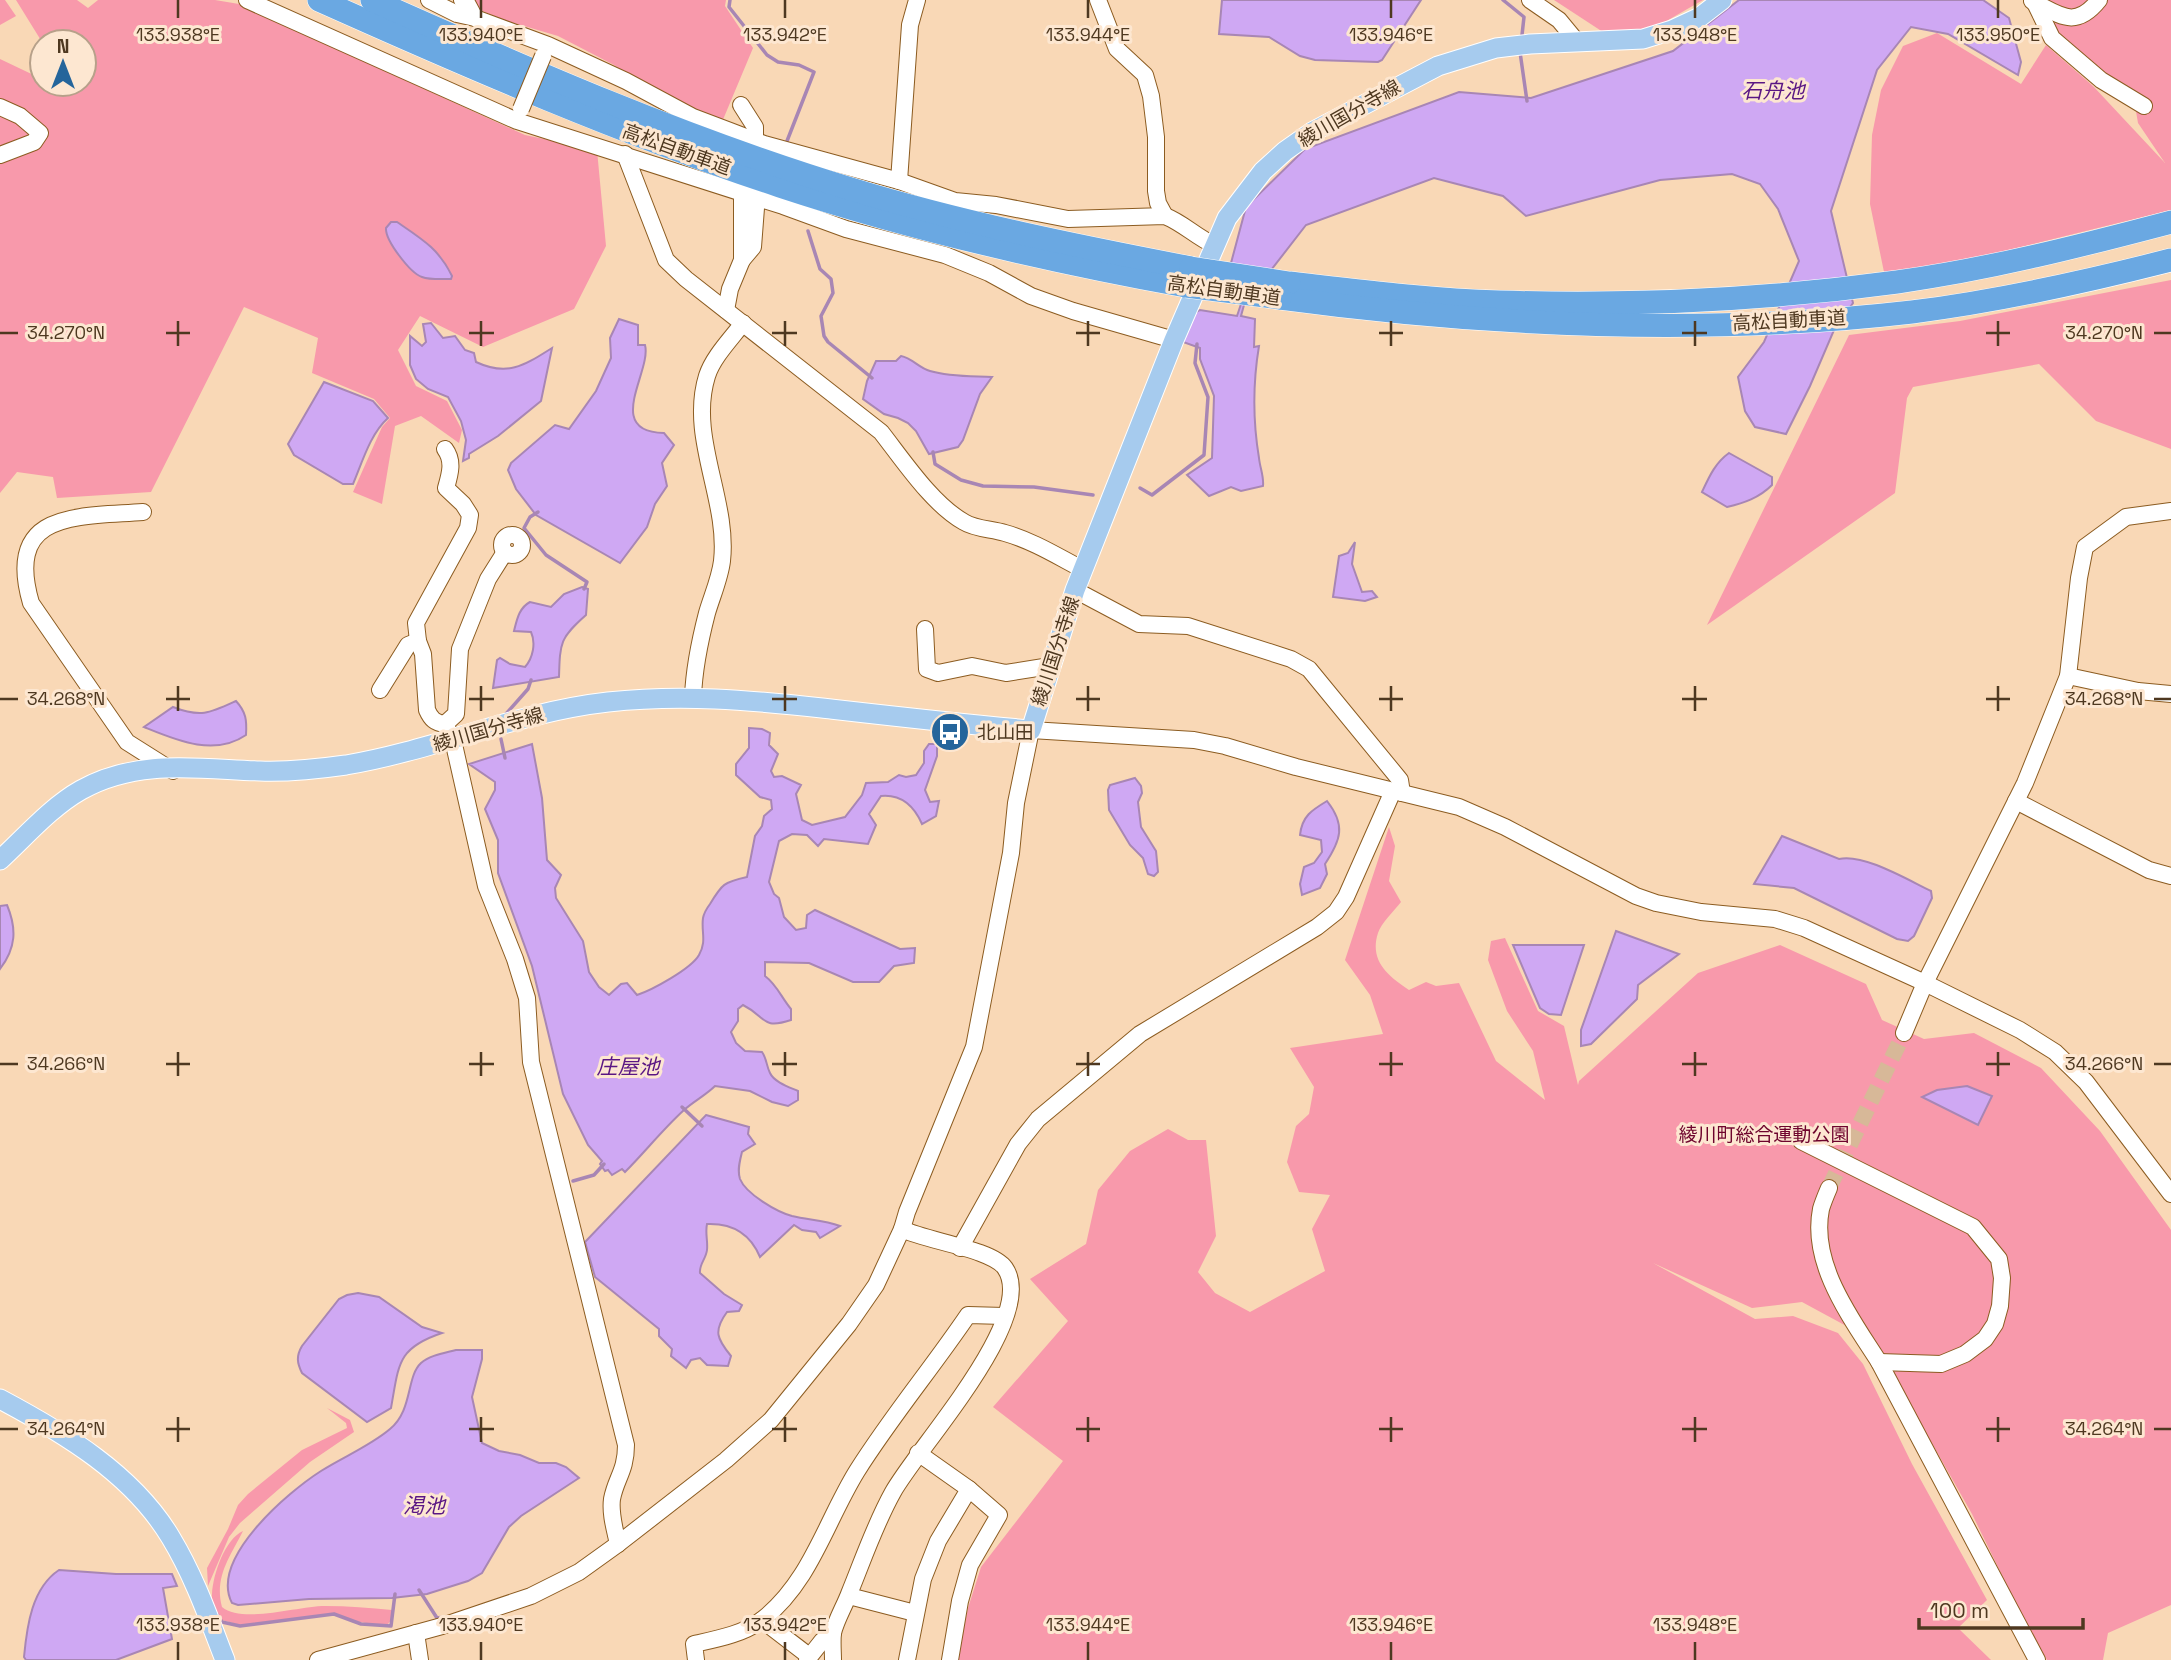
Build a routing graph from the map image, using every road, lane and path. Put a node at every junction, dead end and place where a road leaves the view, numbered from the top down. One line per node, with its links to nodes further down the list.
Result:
1 (247, 0): 18 (street)
2 (319, 0): 30 (highway, 高松自動車道)
3 (372, 0): 30 (highway, 高松自動車道)
4 (429, 0): 12 (street)
5 (462, 0): 12 (street)
6 (917, 0): 22 (street)
7 (1098, 0): 25 (street)
8 (1530, 0): 13 (street)
9 (1722, 0): 13 (main road, 綾川国分寺線)
10 (2099, 0): 11 (street)
11 (2032, 1): 17 (street)
12 (475, 18): 14 (street)
13 (1578, 43): 27 (main road, 綾川国分寺線)
14 (546, 50): 18 (street, bridge); 22 (street)
15 (741, 105): 19 (street)
16 (0, 107): 21 (street)
17 (2144, 107)
18 (519, 115): 20 (street)
19 (755, 137)
20 (625, 154): 23 (street); 32 (street)
21 (0, 155)
22 (900, 181): 25 (street)
23 (743, 194): 28 (street); 34 (street)
24 (756, 208): 28 (street)
25 (1165, 216): 27 (street)
26 (2171, 222): 31 (highway, 高松自動車道)
27 (1214, 245): 34 (main road, 綾川国分寺線)
28 (742, 260): 32 (street)
29 (2171, 260): 31 (highway, 高松自動車道)
30 (1189, 277): 31 (highway, 高松自動車道, bridge)
31 (1284, 291)
32 (726, 310): 33 (street)
33 (743, 324): 39 (street); 47 (street)
34 (1174, 341): 39 (main road, 綾川国分寺線)
35 (445, 449): 42 (street)
36 (2171, 511): 44 (street)
37 (143, 512): 50 (street)
38 (505, 552): 49 (street)
39 (1083, 569): 40 (main road, 綾川国分寺線)
40 (1075, 590): 43 (main road, 綾川国分寺線); 51 (street)
41 (925, 629): 43 (street)
42 (418, 641): 45 (street); 49 (street)
43 (1050, 666): 48 (main road, 綾川国分寺線)
44 (2068, 676): 46 (street); 52 (street)
45 (380, 690)
46 (2171, 694)
47 (693, 697): 48 (main road, 綾川国分寺線); 49 (main road, 綾川国分寺線)
48 (1031, 730): 51 (street); 60 (street)
49 (449, 732): 50 (main road, 綾川国分寺線); 67 (street)
50 (172, 771): 53 (main road, 綾川国分寺線)
51 (1398, 792): 55 (street); 61 (street)
52 (2016, 801): 54 (street); 55 (street)
53 (0, 860)
54 (2171, 876)
55 (1925, 983): 56 (street); 59 (street)
56 (1904, 1033)
57 (1801, 1141): 63 (street)
58 (1829, 1188): 63 (street)
59 (2171, 1194)
60 (902, 1229): 61 (street); 67 (street)
61 (960, 1248): 62 (street)
62 (1004, 1316): 65 (street); 70 (street)
63 (1879, 1362): 81 (street)
64 (0, 1399): 74 (main road)
65 (918, 1453): 66 (street); 68 (street)
66 (969, 1489): 69 (street); 80 (street)
67 (618, 1544): 71 (street)
68 (849, 1596): 69 (street); 72 (street)
69 (915, 1613): 79 (street)
70 (762, 1620): 73 (street); 77 (street)
71 (416, 1633): 75 (street); 76 (street)
72 (833, 1633): 73 (street); 78 (street)
73 (808, 1658)
74 (225, 1660)
75 (318, 1660)
76 (420, 1660)
77 (696, 1660)
78 (833, 1660)
79 (907, 1660)
80 (950, 1660)
81 (2037, 1660)

